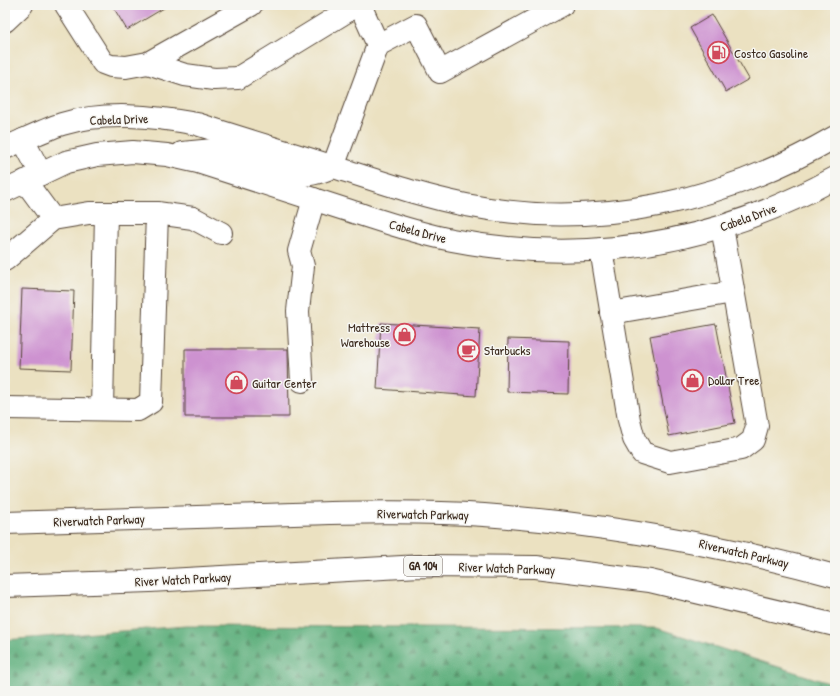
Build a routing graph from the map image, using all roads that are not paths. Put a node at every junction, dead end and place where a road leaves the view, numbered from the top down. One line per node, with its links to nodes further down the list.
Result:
1 (22, 5): 6 (street)
2 (66, 5): 8 (street)
3 (251, 5): 8 (street)
4 (359, 5): 7 (street); 8 (street)
5 (562, 5): 7 (street)
6 (5, 21)
7 (378, 45): 12 (street)
8 (148, 63)
9 (835, 136): 12 (street, Cabela Drive)
10 (14, 144): 12 (street, Cabela Drive); 13 (street)
11 (167, 155): 12 (street); 13 (street, Cabela Drive); 16 (street, Cabela Drive)
12 (333, 167)
13 (33, 177): 15 (street, Cabela Drive); 19 (street)
14 (835, 178): 20 (street, Cabela Drive)
15 (5, 191)
16 (314, 199): 22 (street, Cabela Drive); 26 (street)
17 (106, 213): 18 (street); 19 (street); 28 (street)
18 (157, 213): 21 (street); 28 (street)
19 (53, 219): 23 (street)
20 (722, 227): 22 (street, Cabela Drive); 24 (street)
21 (221, 233)
22 (601, 249): 25 (street)
23 (5, 260)
24 (733, 292): 25 (street); 25 (street)
25 (611, 313)
26 (302, 381)
27 (5, 408): 28 (street)
28 (102, 409)
29 (5, 518): 30 (street)
30 (34, 522): 31 (street, Riverwatch Parkway); 32 (street, Riverwatch Parkway)
31 (5, 524)
32 (835, 576)
33 (5, 586): 34 (street, River Watch Parkway / GA 104)
34 (835, 625)

